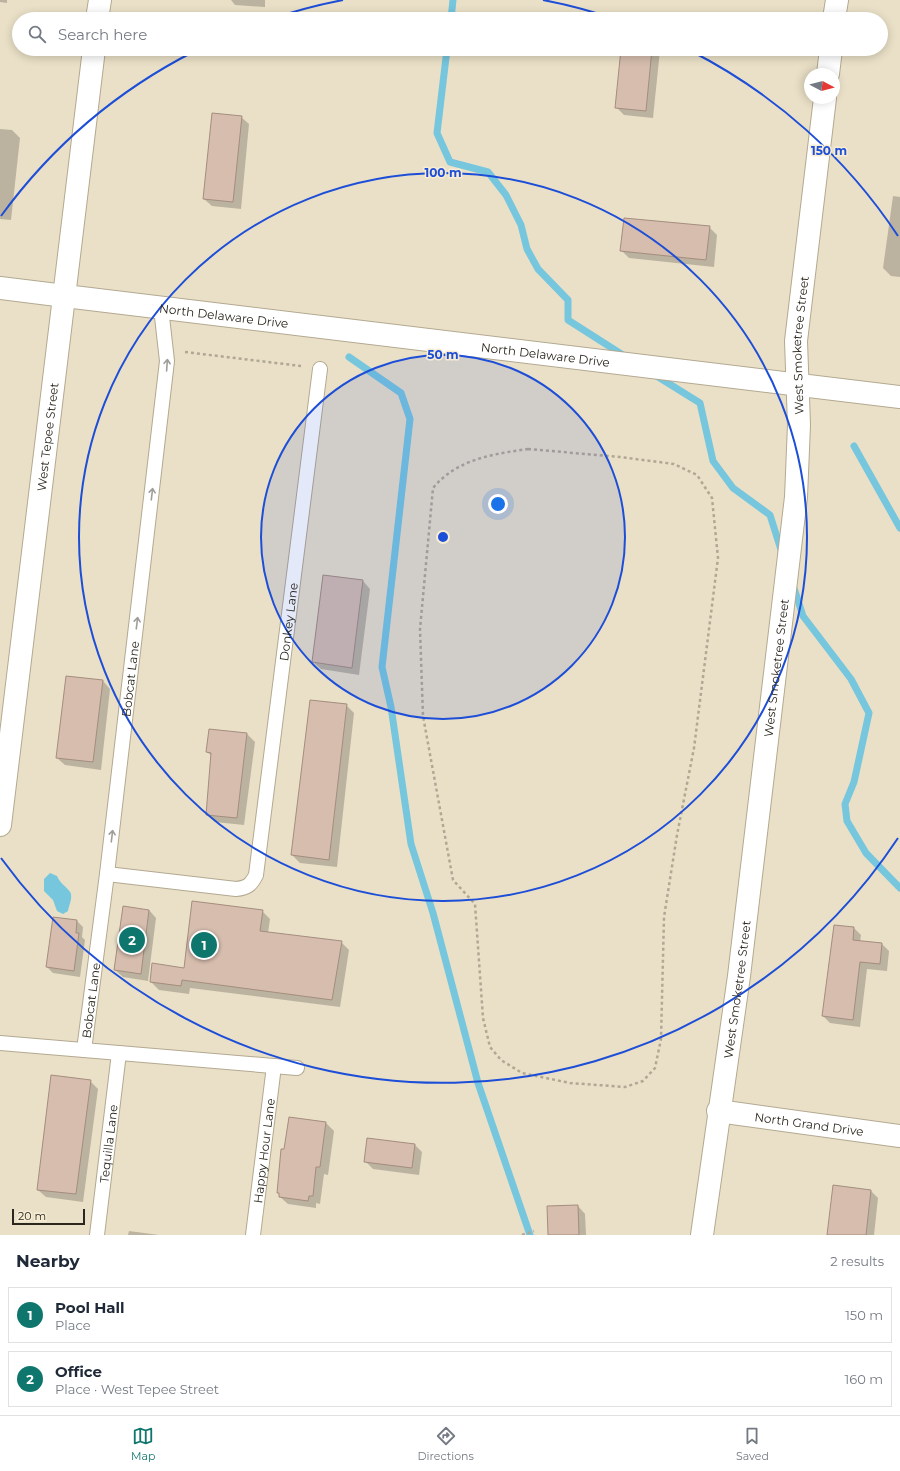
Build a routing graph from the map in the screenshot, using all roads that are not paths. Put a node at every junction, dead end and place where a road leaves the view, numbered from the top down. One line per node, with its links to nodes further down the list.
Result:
1 (100, 0): 3 (street)
2 (837, 0): 4 (street)
3 (98, 12)
4 (835, 12)
5 (93, 56): 10 (street, West Tepee Street)
6 (830, 56): 7 (street)
7 (829, 68)
8 (824, 104): 13 (street, West Smoketree Street)
9 (0, 288): 10 (street, North Delaware Drive)
10 (65, 296): 11 (street, North Delaware Drive); 15 (street, West Tepee Street)
11 (161, 308): 13 (street, North Delaware Drive); 16 (lane, Bobcat Lane, one-way to 11)
12 (320, 369): 16 (lane, Donkey Lane)
13 (798, 386): 14 (street, North Delaware Drive); 22 (street, West Smoketree Street)
14 (900, 398)
15 (0, 825)
16 (107, 874): 18 (lane, Bobcat Lane)
17 (0, 1043): 18 (lane)
18 (84, 1050): 19 (lane)
19 (119, 1053): 20 (lane); 24 (lane, Tequilla Lane)
20 (274, 1066): 21 (lane); 25 (lane, Happy Hour Lane)
21 (297, 1068)
22 (718, 1111): 23 (street, North Grand Drive); 26 (street, West Smoketree Street)
23 (900, 1136)
24 (97, 1235)
25 (253, 1235)
26 (702, 1235)

